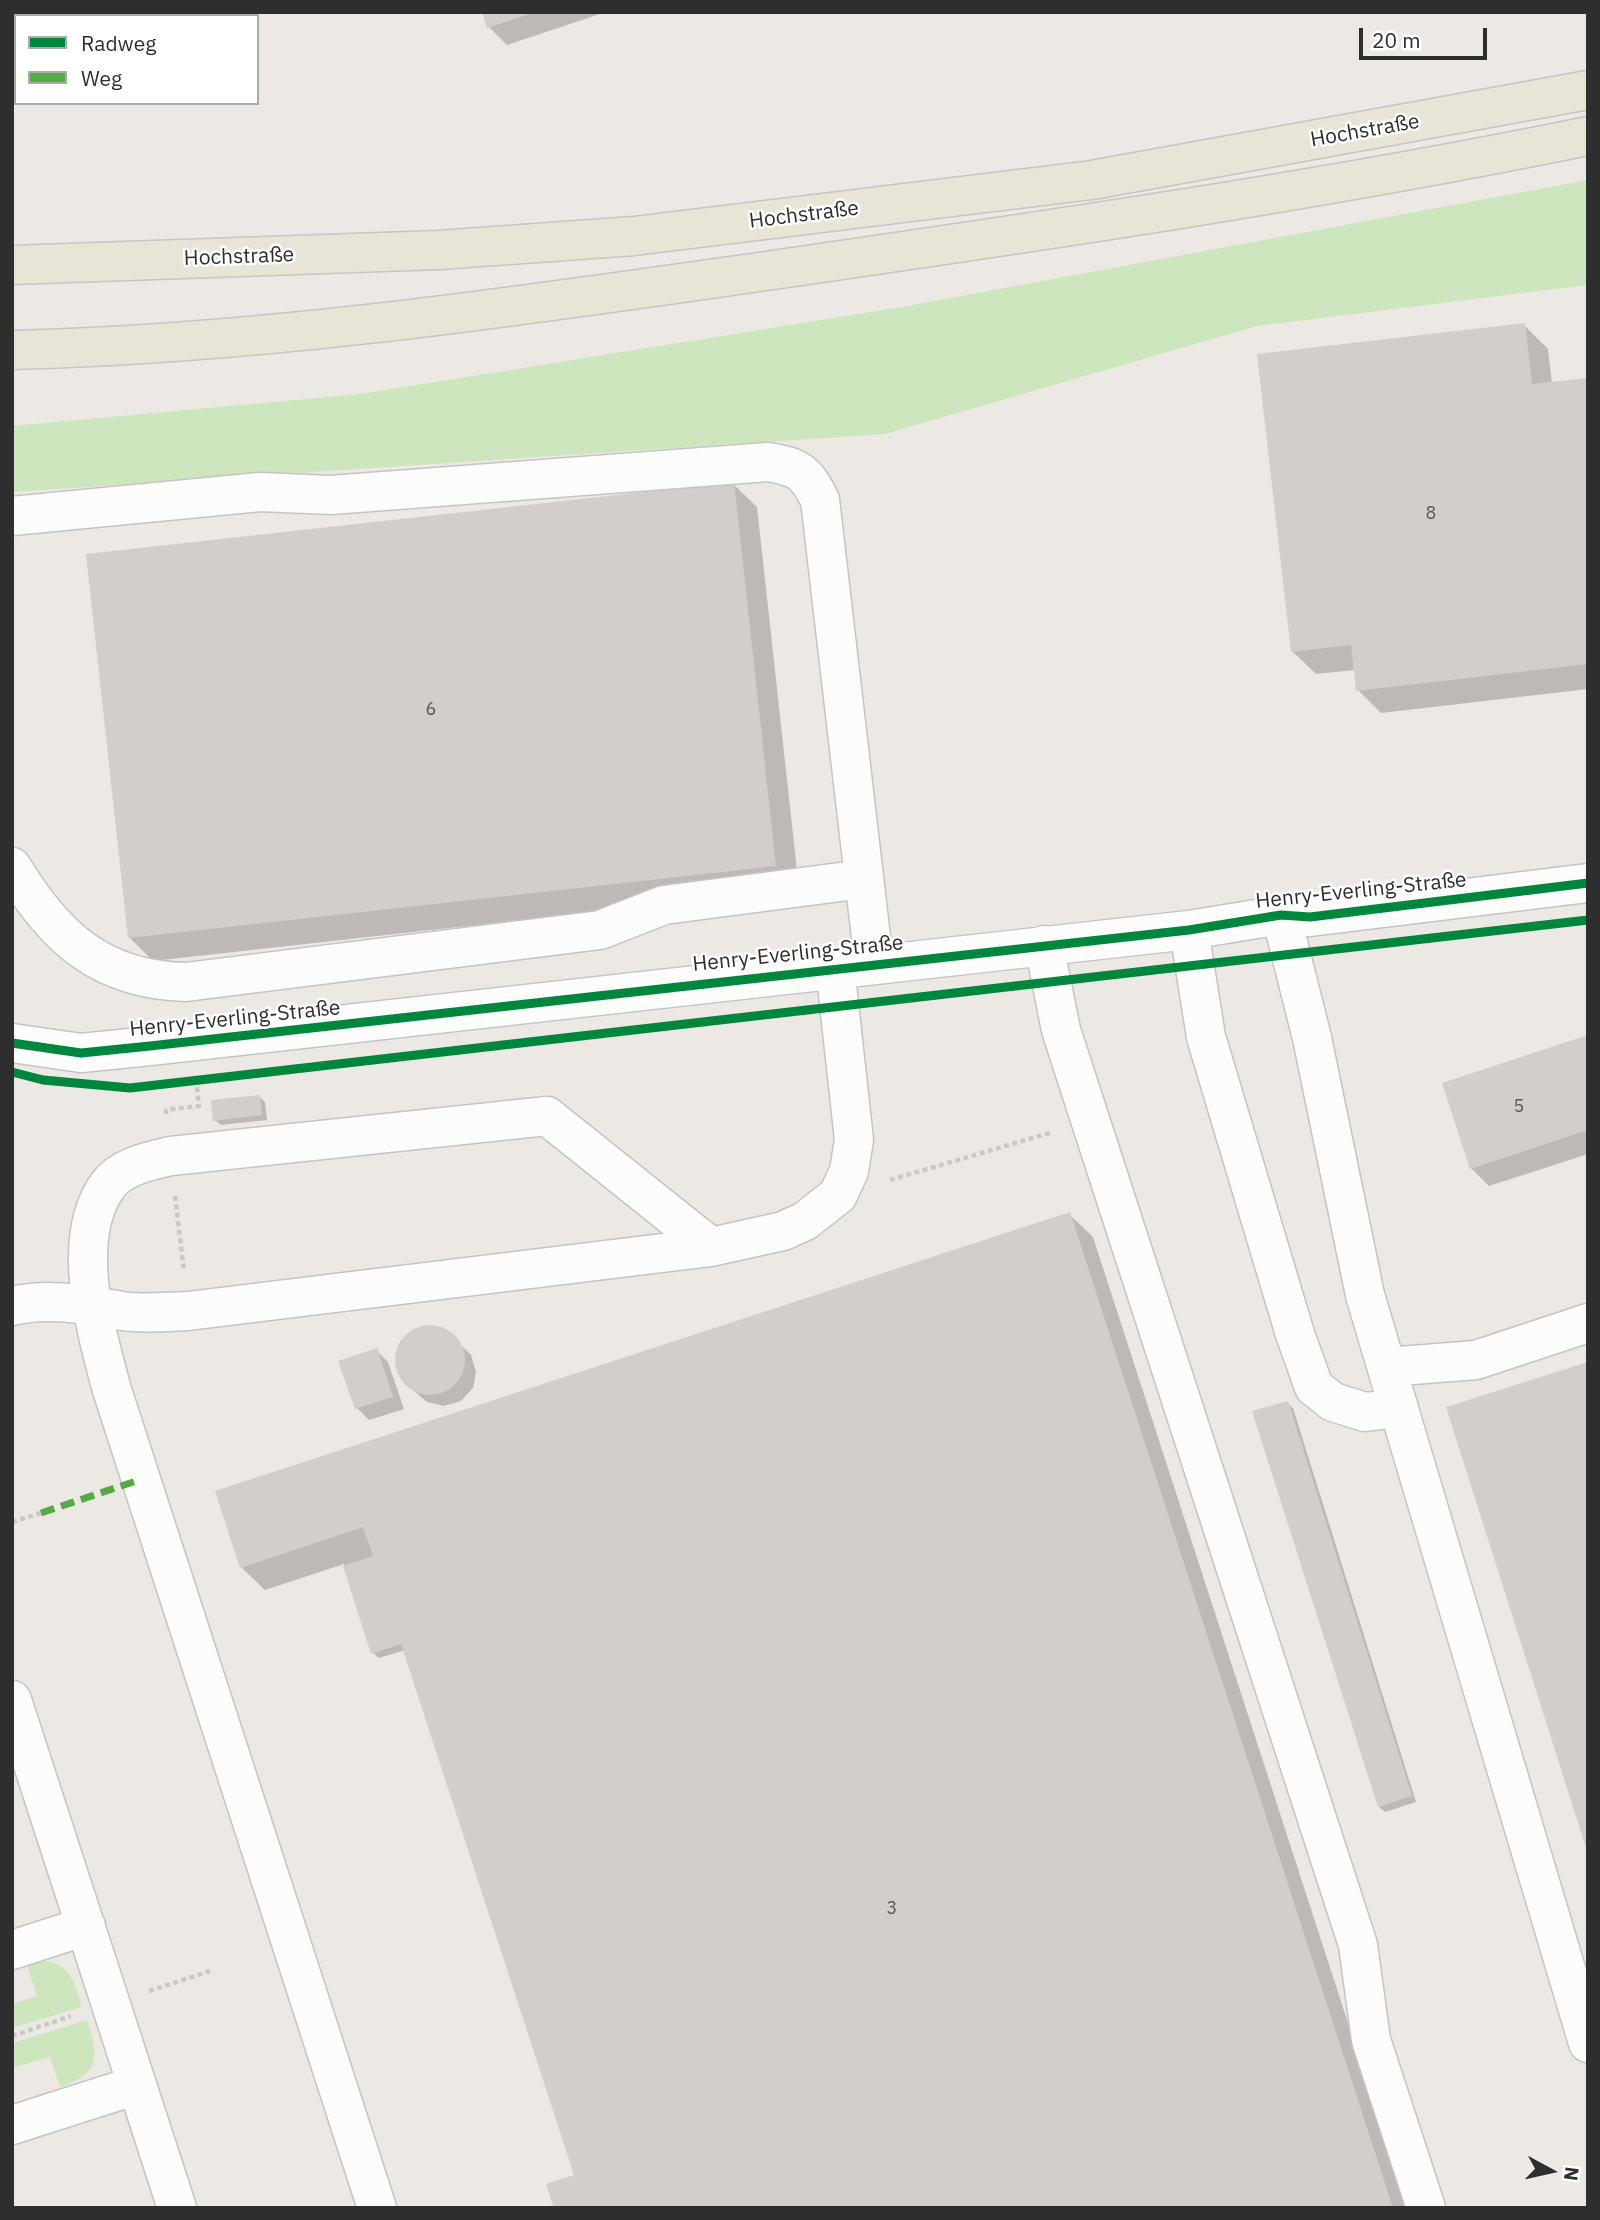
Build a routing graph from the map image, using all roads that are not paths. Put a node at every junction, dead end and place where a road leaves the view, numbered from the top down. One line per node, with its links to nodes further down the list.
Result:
1 (1588, 90): 3 (main road, Hochstraße)
2 (1588, 136): 4 (main road)
3 (12, 265)
4 (20, 352)
5 (12, 516): 7 (street)
6 (12, 867): 7 (street)
7 (863, 879): 12 (street)
8 (1588, 883): 9 (street, Henry-Everling-Straße)
9 (1281, 915): 10 (street, Henry-Everling-Straße); 19 (street)
10 (1189, 930): 11 (street, Henry-Everling-Straße); 20 (street)
11 (1044, 945): 12 (street, Henry-Everling-Straße); 29 (street)
12 (874, 963): 13 (street, Henry-Everling-Straße)
13 (835, 967): 14 (street, Henry-Everling-Straße); 15 (street)
14 (12, 1043)
15 (711, 1247): 16 (street); 16 (street)
16 (93, 1304): 17 (street); 28 (street)
17 (12, 1306)
18 (1588, 1323): 19 (street)
19 (1387, 1367): 20 (street)
20 (1399, 1408): 24 (street)
21 (12, 1700): 22 (street)
22 (86, 1926): 23 (street); 25 (street)
23 (12, 1950)
24 (1588, 2043)
25 (137, 2085): 26 (street); 27 (street)
26 (12, 2125)
27 (177, 2208)
28 (377, 2208)
29 (1426, 2208)

